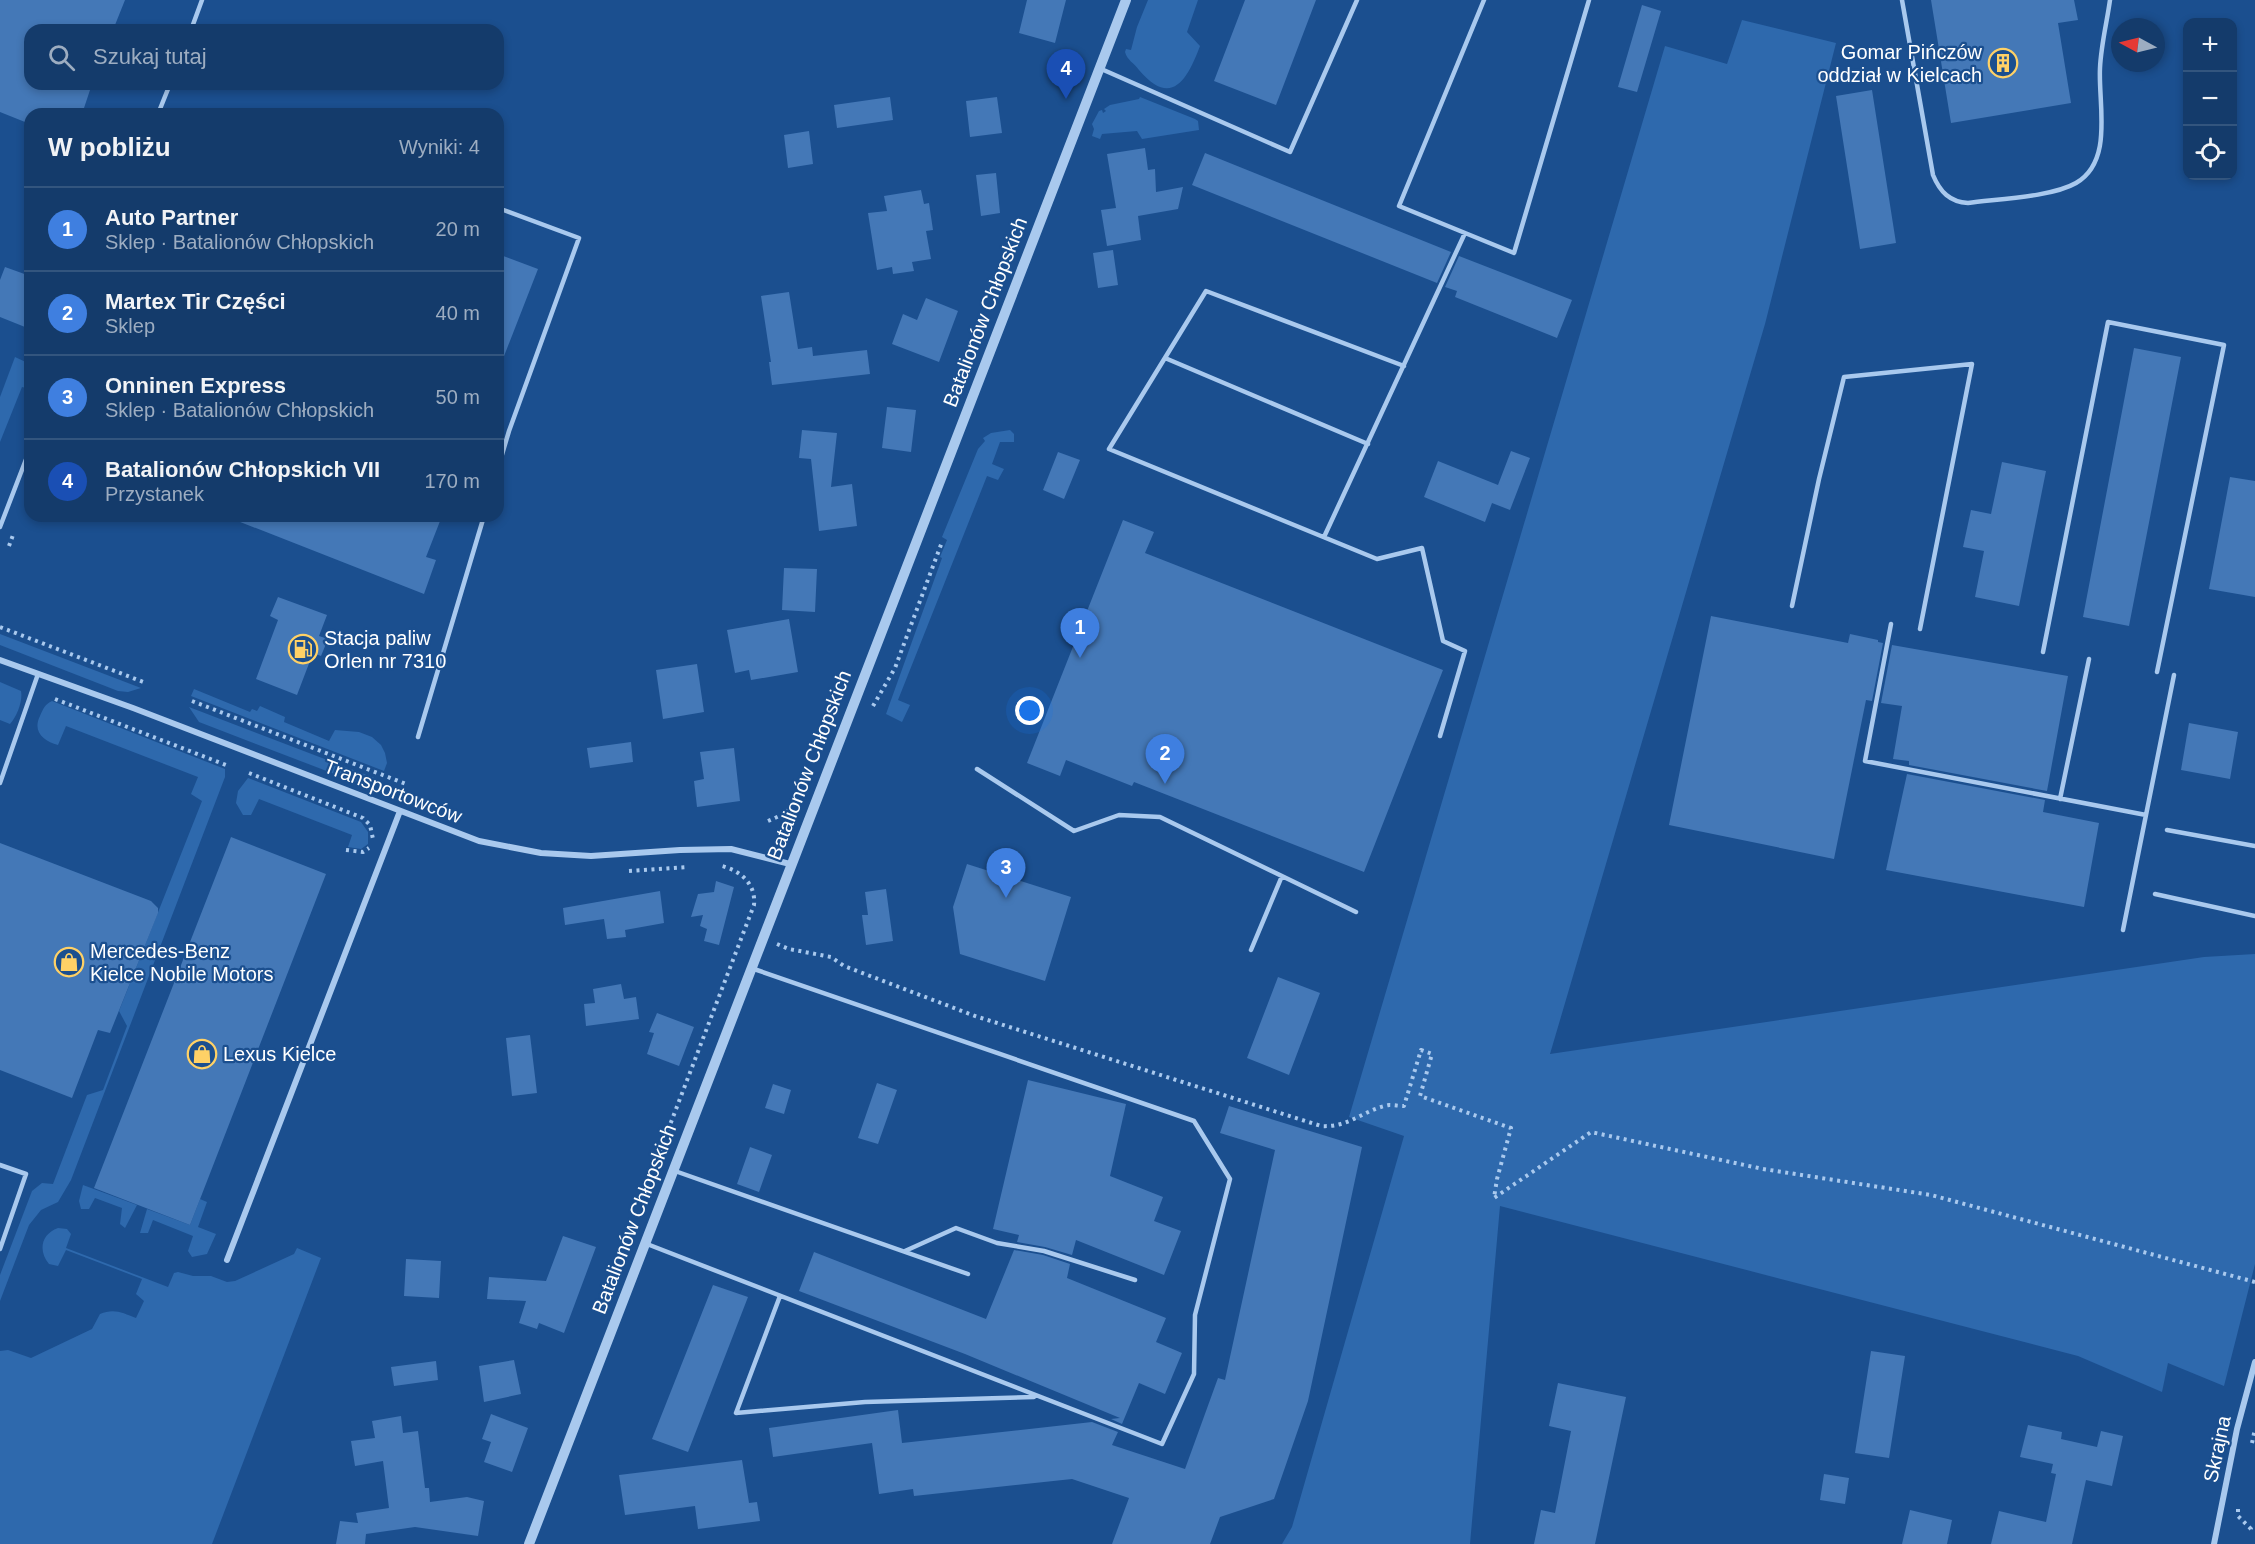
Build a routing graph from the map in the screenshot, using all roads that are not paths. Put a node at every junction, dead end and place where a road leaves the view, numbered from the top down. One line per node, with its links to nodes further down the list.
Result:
1 (202, 0): 8 (lane)
2 (1125, 0): 9 (street, Batalionów Chłopskich)
3 (1357, 0): 9 (lane)
4 (1484, 0): 13 (lane)
5 (1589, 0): 13 (lane)
6 (1902, 0): 7 (lane)
7 (2110, 0)
8 (193, 24)
9 (1099, 68): 40 (street, Batalionów Chłopskich)
10 (168, 90): 11 (lane)
11 (161, 108)
12 (504, 210): 17 (lane)
13 (1465, 233): 15 (lane)
14 (1165, 358): 15 (lane); 16 (lane); 21 (lane)
15 (1404, 366): 16 (lane)
16 (1368, 444): 21 (lane)
17 (504, 448)
18 (24, 465): 20 (lane)
19 (482, 522): 32 (lane)
20 (0, 527)
21 (1324, 537): 31 (lane)
22 (1792, 606): 24 (lane)
23 (1891, 624): 35 (lane)
24 (1920, 630)
25 (2043, 651): 28 (lane)
26 (2089, 659): 35 (lane)
27 (0, 660): 29 (street, Transportowców)
28 (2157, 672)
29 (38, 674): 34 (lane); 36 (street, Transportowców)
30 (2174, 675): 37 (lane)
31 (1440, 736)
32 (418, 737)
33 (977, 769): 41 (lane)
34 (0, 783)
35 (2060, 799): 37 (lane)
36 (400, 812): 40 (street, Transportowców); 53 (street)
37 (2146, 815): 45 (lane)
38 (2167, 830): 39 (lane)
39 (2255, 846)
40 (790, 864): 47 (street, Batalionów Chłopskich)
41 (1282, 876): 43 (lane); 46 (lane)
42 (2155, 894): 44 (lane)
43 (1356, 912)
44 (2255, 916)
45 (2123, 930)
46 (1251, 950)
47 (750, 968): 49 (street, Batalionów Chłopskich); 58 (lane)
48 (0, 1165): 51 (lane)
49 (672, 1170): 50 (street, Batalionów Chłopskich); 52 (lane)
50 (644, 1243): 56 (lane); 59 (street, Batalionów Chłopskich)
51 (0, 1248)
52 (903, 1251): 54 (lane); 55 (lane)
53 (227, 1260)
54 (968, 1274)
55 (1135, 1280)
56 (780, 1296): 58 (lane); 58 (lane)
57 (2255, 1362): 60 (street, Skrajna)
58 (1039, 1396)
59 (529, 1544)
60 (2214, 1544)

